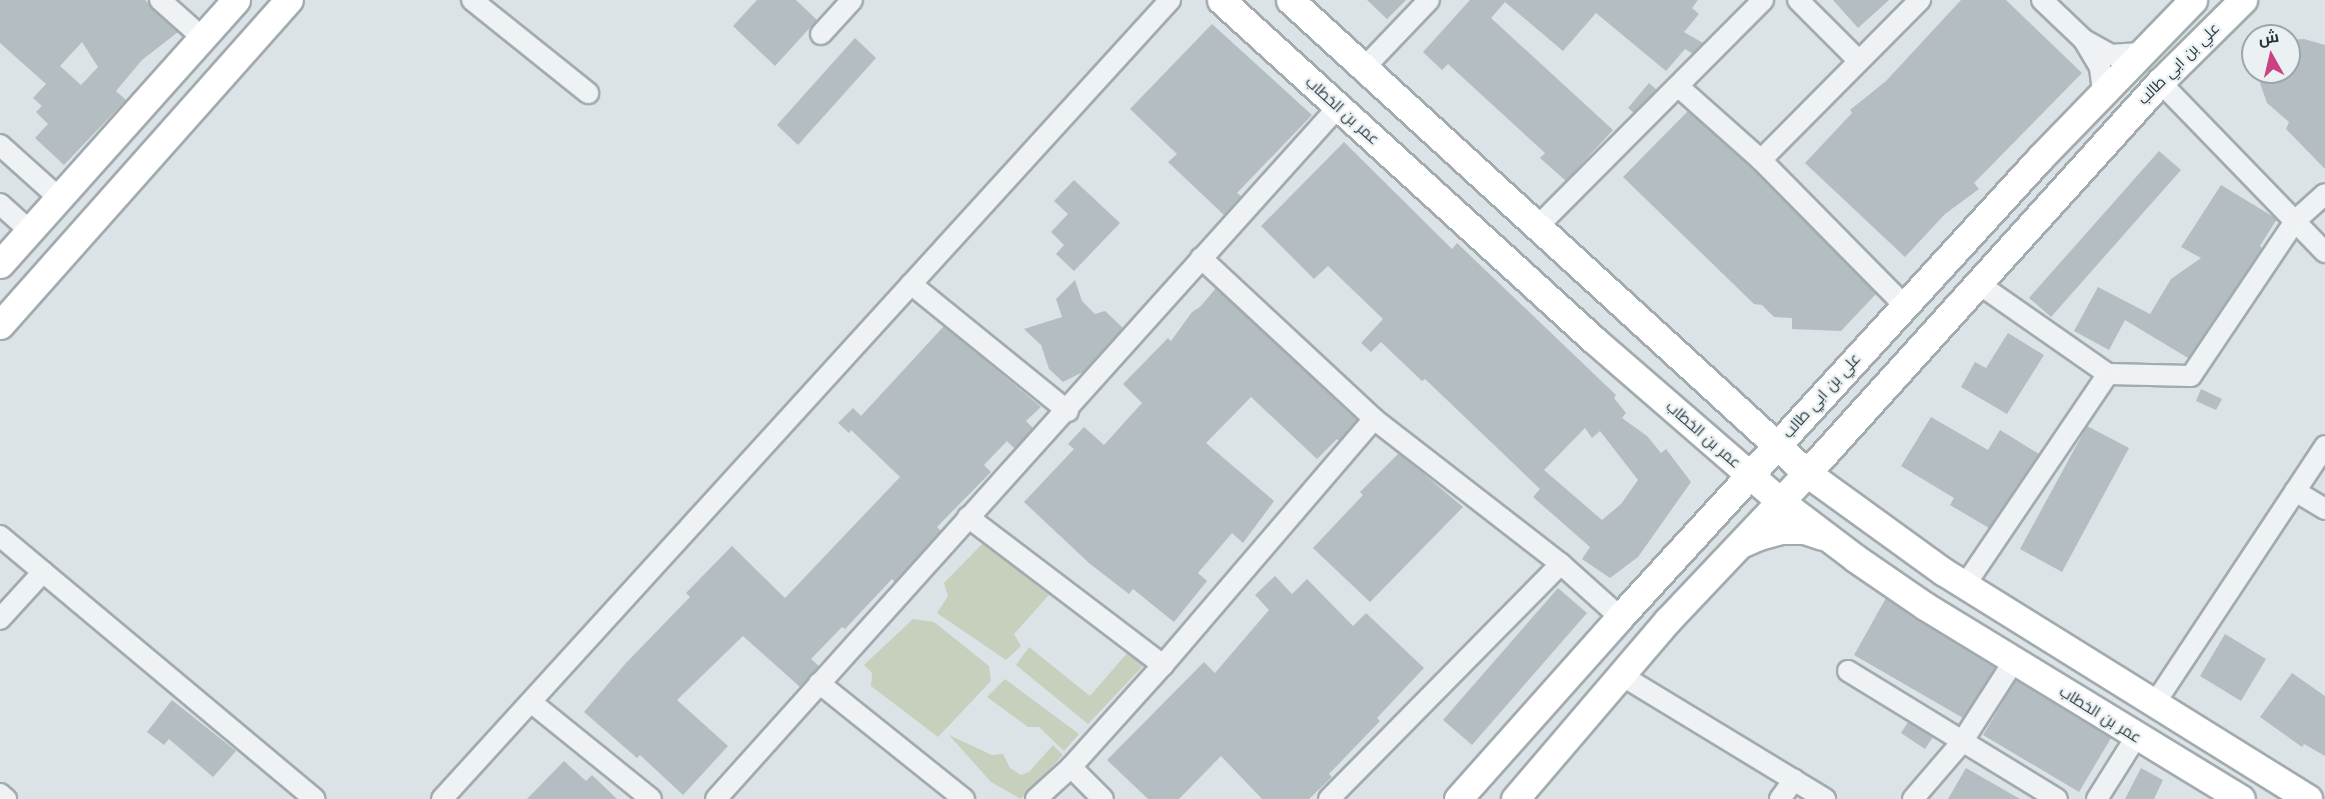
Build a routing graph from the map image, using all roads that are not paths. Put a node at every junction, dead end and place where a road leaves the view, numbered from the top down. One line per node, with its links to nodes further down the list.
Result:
1 (160, 0): 17 (street)
2 (236, 0): 17 (street)
3 (290, 0): 41 (street)
4 (472, 0): 25 (street)
5 (852, 0): 16 (street)
6 (1170, 0): 38 (street)
7 (1221, 0): 26 (street, عمر بن الخطاب)
8 (1290, 0): 21 (street)
9 (1429, 0): 21 (street)
10 (1763, 0): 23 (street)
11 (1798, 0): 20 (street)
12 (1920, 0): 20 (street)
13 (2042, 0): 18 (street)
14 (2193, 0): 19 (street, علي بن ابي طالب)
15 (2243, 0): 22 (street, علي بن ابي طالب)
16 (821, 34)
17 (202, 38): 30 (street)
18 (2084, 40): 19 (street); 24 (street)
19 (2140, 53): 24 (street, علي بن ابي طالب)
20 (1859, 61): 28 (street)
21 (1364, 68): 33 (street)
22 (2160, 82): 32 (street); 39 (street, علي بن ابي طالب)
23 (1679, 87): 28 (street); 33 (street)
24 (2103, 92): 40 (street, علي بن ابي طالب)
25 (588, 93)
26 (1338, 107): 36 (street); 48 (street, عمر بن الخطاب)
27 (0, 145): 30 (street)
28 (1761, 160): 40 (street)
29 (2325, 194): 32 (street)
30 (59, 198): 34 (street)
31 (0, 204): 34 (street)
32 (2295, 221): 35 (street); 42 (street)
33 (1538, 226): 44 (street)
34 (30, 231): 37 (street)
35 (2325, 252)
36 (1201, 258): 45 (street); 46 (street)
37 (0, 264)
38 (911, 284): 45 (street); 72 (street)
39 (1979, 284): 42 (street); 47 (street, علي بن ابي طالب)
40 (1904, 305): 43 (street, علي بن ابي طالب)
41 (0, 325)
42 (2108, 374): 64 (street)
43 (1816, 402): 44 (street); 49 (street, علي بن ابي طالب)
44 (1730, 404): 49 (street)
45 (1068, 411): 57 (street)
46 (1374, 419): 62 (street); 68 (street)
47 (1846, 430): 51 (street, علي بن ابي طالب); 55 (street)
48 (1703, 435): 52 (street, عمر بن الخطاب); 58 (street)
49 (1776, 446): 51 (street); 52 (street, علي بن ابي طالب)
50 (2325, 446): 53 (street)
51 (1807, 473): 54 (street, علي بن ابي طالب); 55 (street)
52 (1749, 475): 54 (street, عمر بن الخطاب); 58 (street, علي بن ابي طالب)
53 (2295, 491): 56 (street); 73 (street)
54 (1780, 501): 60 (street, عمر بن الخطاب); 61 (street, علي بن ابي طالب)
55 (1852, 508): 64 (street)
56 (2325, 509)
57 (968, 517): 68 (street); 71 (street)
58 (1709, 520): 65 (street, علي بن ابي طالب)
59 (0, 536): 63 (street)
60 (1828, 537): 61 (street); 67 (street, عمر بن الخطاب)
61 (1737, 547): 70 (street, علي بن ابي طالب)
62 (1561, 564): 65 (street); 87 (street)
63 (43, 572): 66 (street); 80 (street)
64 (1965, 585): 73 (street)
65 (1620, 617): 88 (street, علي بن ابي طالب)
66 (0, 619)
67 (2014, 662): 74 (street, عمر بن الخطاب); 75 (street)
68 (1163, 665): 76 (street)
69 (1848, 671): 75 (street)
70 (1621, 675): 77 (street); 89 (street, علي بن ابي طالب)
71 (819, 683): 83 (street); 84 (street)
72 (531, 702): 81 (street); 82 (street)
73 (2156, 703): 96 (street)
74 (2136, 737): 94 (street); 95 (street, عمر بن الخطاب)
75 (1962, 742): 92 (street); 93 (street)
76 (1071, 767): 85 (street); 86 (street)
77 (1794, 780): 90 (street); 91 (street)
78 (0, 794): 79 (street)
79 (6, 799)
80 (314, 799)
81 (442, 799)
82 (651, 799)
83 (716, 799)
84 (964, 799)
85 (1036, 799)
86 (1103, 799)
87 (1329, 799)
88 (1458, 799)
89 (1515, 799)
90 (1780, 799)
91 (1825, 799)
92 (1913, 799)
93 (2057, 799)
94 (2097, 799)
95 (2241, 799)
96 (2308, 799)

